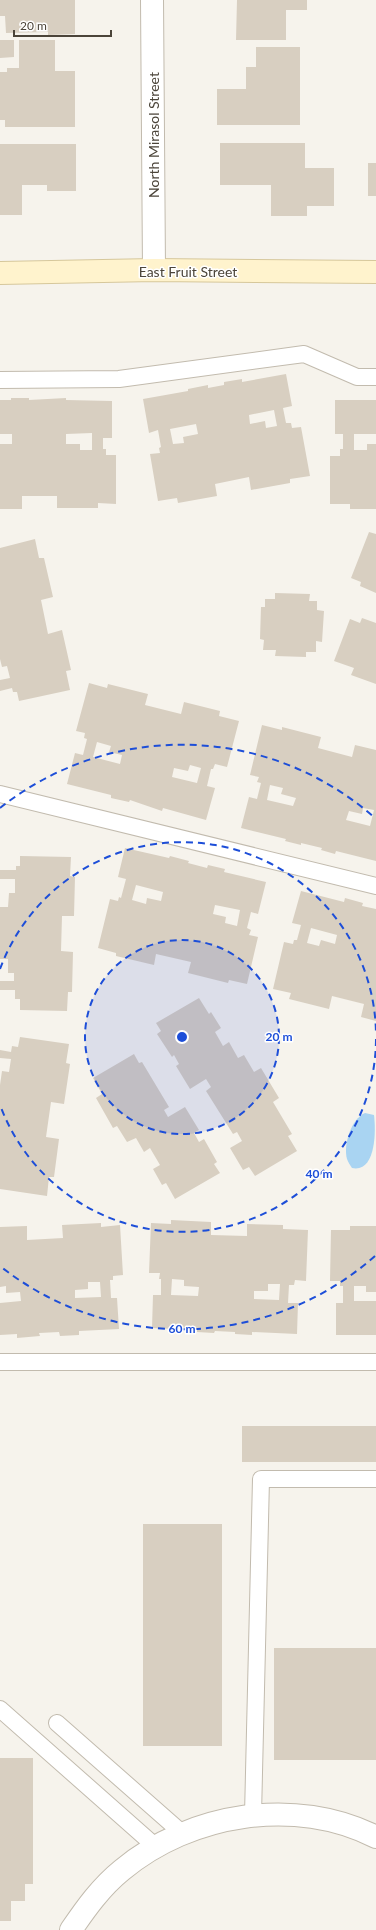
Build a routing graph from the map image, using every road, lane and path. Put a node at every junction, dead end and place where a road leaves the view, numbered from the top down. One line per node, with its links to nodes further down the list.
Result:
1 (152, 0): 2 (street, North Mirasol Street)
2 (154, 270): 3 (street, East Fruit Street); 4 (street, East Fruit Street)
3 (376, 272)
4 (0, 273)
5 (376, 377): 6 (lane)
6 (0, 380)
7 (0, 794): 8 (lane)
8 (376, 886)
9 (0, 1362): 10 (lane)
10 (376, 1362)
11 (376, 1479): 14 (lane)
12 (0, 1709): 17 (lane)
13 (57, 1723): 15 (lane)
14 (253, 1815): 15 (street); 16 (street)
15 (182, 1834): 17 (street)
16 (376, 1837)
17 (155, 1846): 18 (street)
18 (71, 1930)

